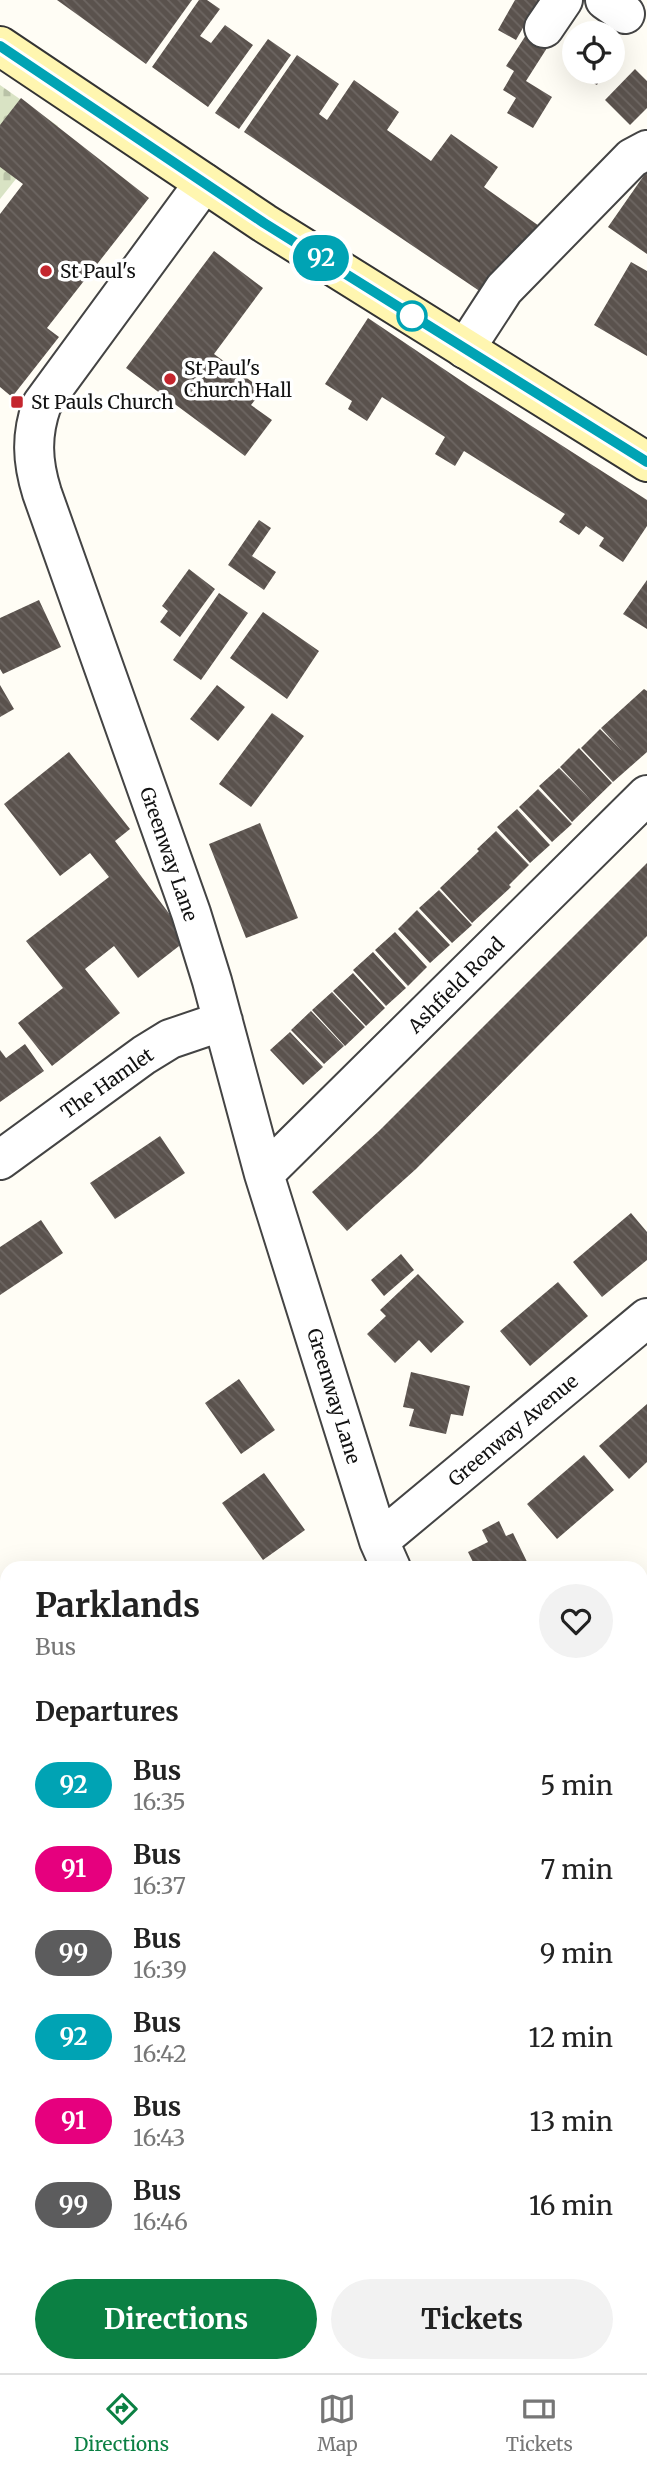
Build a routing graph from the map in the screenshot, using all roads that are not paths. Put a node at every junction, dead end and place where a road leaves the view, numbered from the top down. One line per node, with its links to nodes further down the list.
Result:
1 (0, 46): 3 (main road)
2 (647, 150): 4 (street)
3 (204, 183): 4 (main road); 7 (street, Greenway Lane)
4 (466, 349): 5 (main road)
5 (647, 462)
6 (647, 795): 9 (street, Ashfield Road)
7 (223, 1021): 8 (street, The Hamlet); 9 (street, Greenway Lane)
8 (0, 1160)
9 (264, 1174): 11 (street, Greenway Lane)
10 (647, 1318): 11 (street, Greenway Avenue)
11 (385, 1555)

